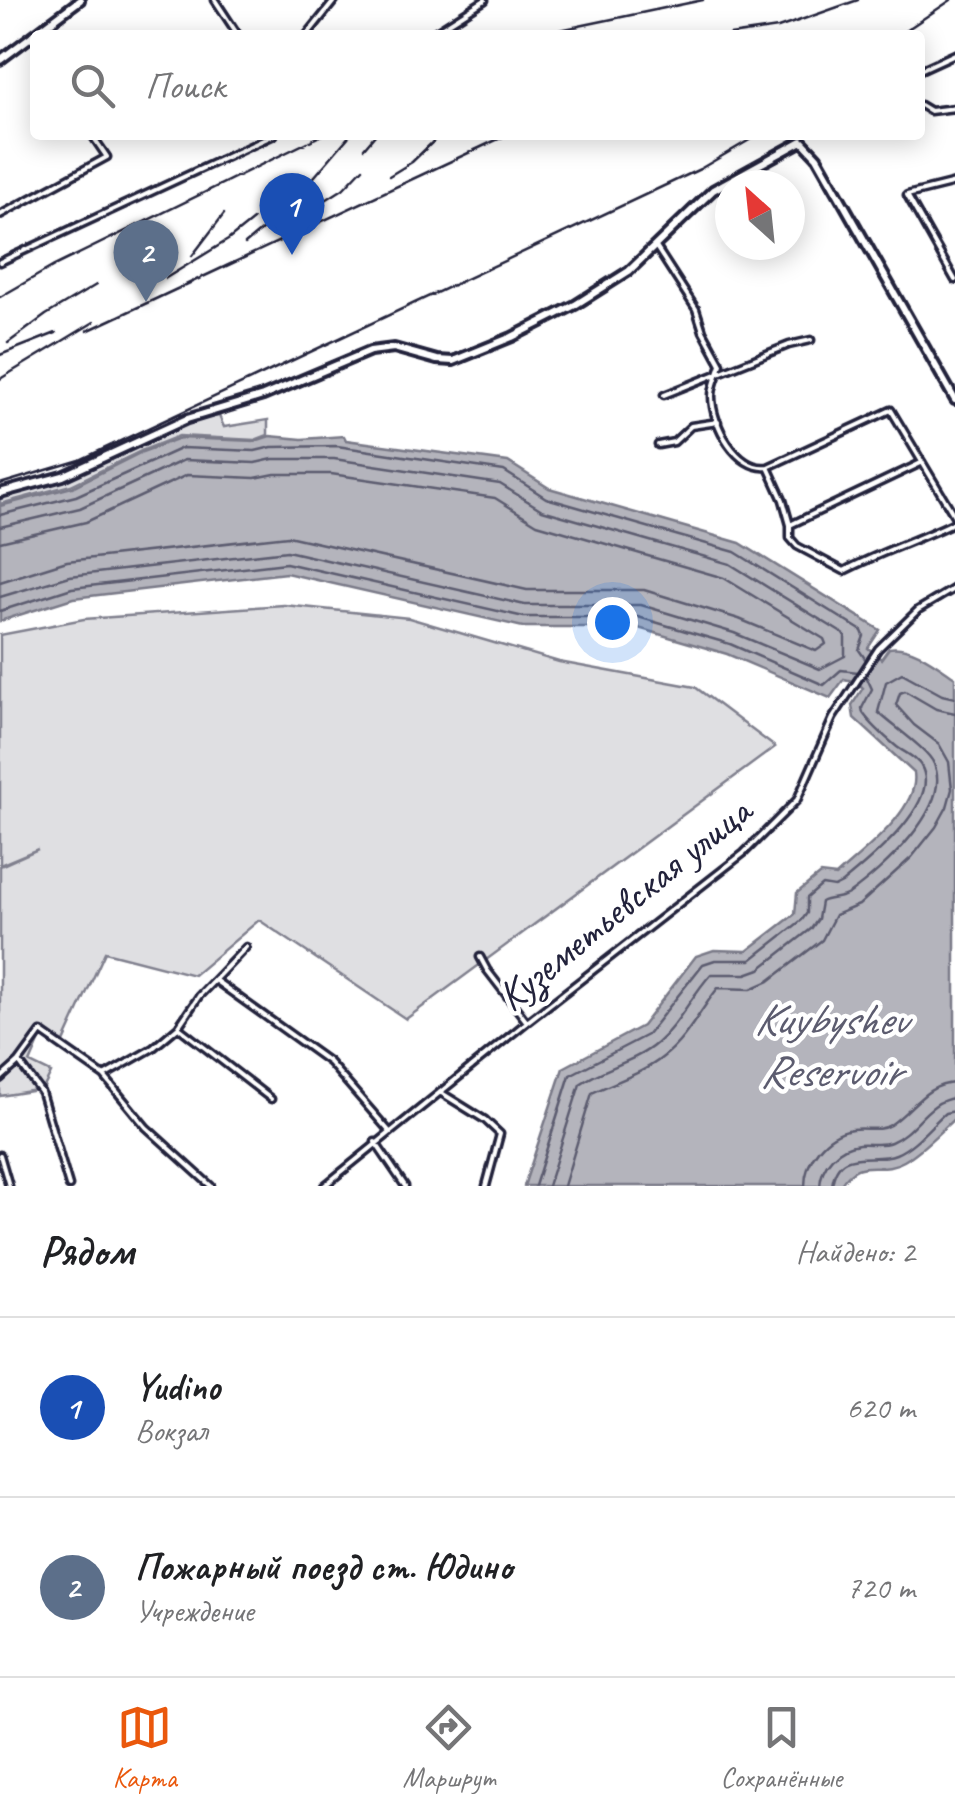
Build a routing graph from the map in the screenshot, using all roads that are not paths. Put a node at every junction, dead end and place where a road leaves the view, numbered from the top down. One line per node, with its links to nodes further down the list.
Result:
1 (80, 0): 5 (main road)
2 (216, 0): 6 (street)
3 (335, 0): 7 (street)
4 (485, 0): 8 (street)
5 (40, 30)
6 (235, 30)
7 (311, 30)
8 (438, 30)
9 (30, 38): 11 (main road)
10 (955, 54): 12 (street)
11 (0, 60)
12 (925, 68)
13 (925, 108): 14 (street)
14 (955, 108)
15 (95, 140): 20 (street)
16 (265, 140): 22 (street)
17 (800, 140): 21 (main road)
18 (805, 140): 27 (main road)
19 (955, 183): 23 (street)
20 (0, 215)
21 (656, 247): 25 (street); 32 (main road)
22 (0, 262)
23 (955, 280)
24 (810, 340): 25 (street)
25 (718, 373): 26 (street); 28 (street)
26 (664, 395)
27 (955, 400)
28 (718, 422): 29 (street); 31 (street)
29 (658, 445)
30 (921, 463): 31 (street); 33 (street); 34 (street)
31 (768, 467): 34 (street)
32 (0, 493)
33 (955, 519): 34 (street)
34 (790, 525)
35 (955, 588): 39 (street, Куземетьевская улица)
36 (246, 947): 38 (street)
37 (480, 957): 39 (street)
38 (216, 981): 40 (street); 46 (street)
39 (527, 1022): 44 (street, Куземетьевская улица)
40 (178, 1028): 42 (street); 45 (street)
41 (18, 1062): 42 (street); 43 (street); 50 (street)
42 (104, 1076): 51 (street)
43 (0, 1078)
44 (440, 1092): 46 (street, Куземетьевская улица); 54 (street)
45 (271, 1099)
46 (390, 1131): 47 (street, Куземетьевская улица)
47 (375, 1142): 52 (street, Куземетьевская улица); 53 (street)
48 (0, 1156): 49 (street)
49 (9, 1186)
50 (69, 1186)
51 (211, 1186)
52 (324, 1186)
53 (405, 1186)
54 (486, 1186)

